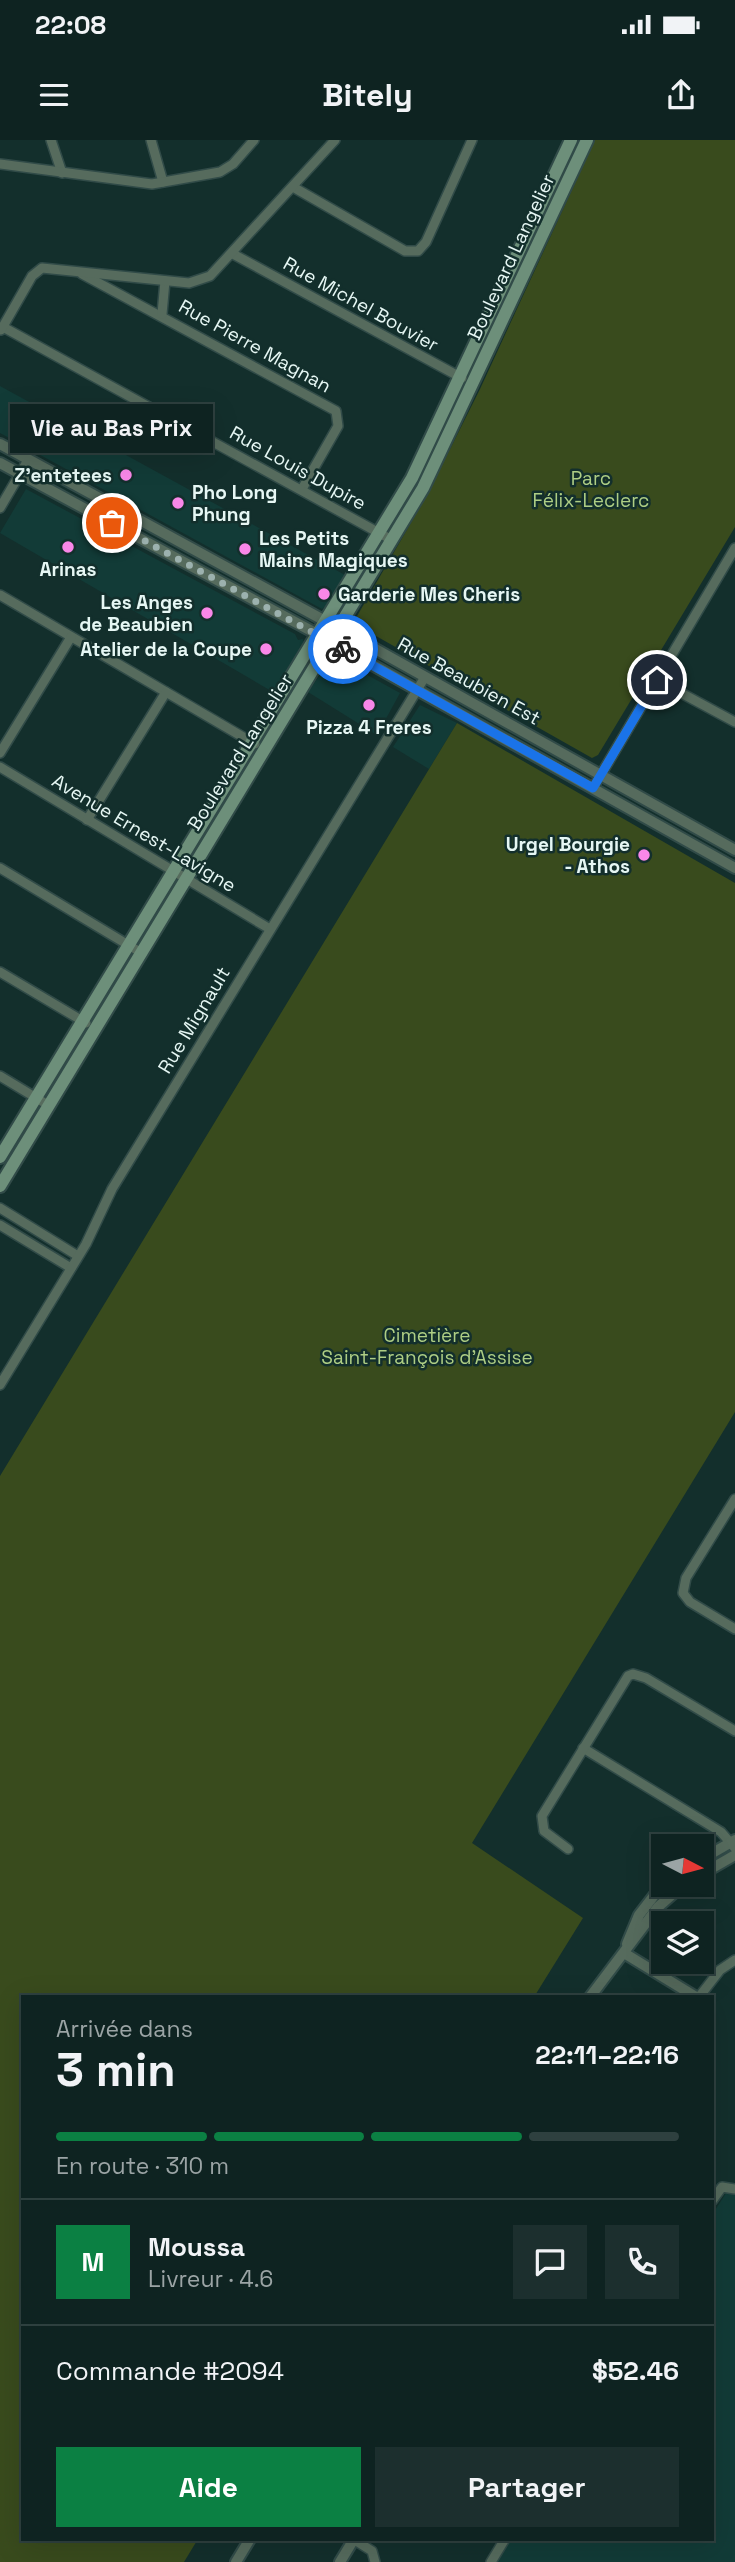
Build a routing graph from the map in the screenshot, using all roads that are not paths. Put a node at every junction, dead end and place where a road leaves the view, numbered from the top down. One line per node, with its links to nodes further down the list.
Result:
1 (51, 140): 9 (street)
2 (151, 140): 10 (street)
3 (254, 140): 10 (street)
4 (335, 140): 11 (street)
5 (472, 140): 11 (street)
6 (570, 140): 17 (main road, Boulevard Langelier)
7 (586, 140): 18 (main road, Boulevard Langelier)
8 (0, 164): 9 (street)
9 (62, 173): 10 (street)
10 (163, 182)
11 (293, 187): 12 (street)
12 (233, 254): 14 (street); 17 (street, Rue Michel Bouvier)
13 (78, 271): 14 (street); 15 (street, Rue Pierre Magnan); 16 (street)
14 (165, 281): 15 (street)
15 (162, 314): 23 (street, Rue Pierre Magnan)
16 (1, 329): 23 (street, Rue Louis Dupire)
17 (461, 378): 18 (street, Rue Michel Bouvier); 27 (main road, Boulevard Langelier)
18 (473, 383): 29 (main road, Boulevard Langelier)
19 (0, 444): 20 (street, Rue Beaubien Est)
20 (28, 460): 22 (street); 24 (street, Rue Beaubien Est)
21 (0, 463): 22 (street, Rue Beaubien Est)
22 (20, 474): 25 (street, Rue Beaubien Est); 26 (street)
23 (302, 489): 27 (street, Rue Louis Dupire)
24 (88, 492): 25 (street); 28 (street, Rue Beaubien Est)
25 (80, 506): 31 (street, Rue Beaubien Est)
26 (0, 508)
27 (379, 533): 29 (street, Rue Louis Dupire); 33 (main road, Boulevard Langelier)
28 (175, 539): 31 (street); 33 (street, Rue Beaubien Est)
29 (392, 540): 33 (main road, Boulevard Langelier)
30 (735, 548): 37 (street)
31 (167, 553): 35 (street, Rue Beaubien Est)
32 (0, 595): 34 (street)
33 (333, 625): 35 (main road, Boulevard Langelier); 36 (street, Rue Beaubien Est)
34 (71, 637): 39 (street); 42 (street)
35 (324, 639): 38 (street, Rue Beaubien Est); 41 (main road, Boulevard Langelier)
36 (425, 677): 38 (street, Rue Mignault); 44 (street, Rue Beaubien Est)
37 (657, 680): 40 (street); 44 (street)
38 (417, 690): 45 (street, Rue Beaubien Est); 51 (street, Rue Mignault)
39 (166, 692): 41 (street); 46 (street)
40 (735, 722)
41 (258, 746): 50 (main road, Boulevard Langelier)
42 (0, 752)
43 (0, 767): 46 (street, Avenue Ernest-Lavigne)
44 (600, 774): 45 (street); 47 (street, Rue Beaubien Est)
45 (593, 788): 49 (street, Rue Beaubien Est)
46 (87, 820): 50 (street, Avenue Ernest-Lavigne)
47 (735, 850)
48 (0, 868): 52 (street)
49 (735, 868)
50 (179, 874): 51 (street, Avenue Ernest-Lavigne); 52 (main road, Boulevard Langelier); 53 (main road, Boulevard Langelier)
51 (270, 929): 64 (street, Rue Mignault)
52 (128, 945): 53 (street); 55 (main road, Boulevard Langelier)
53 (140, 952): 56 (main road, Boulevard Langelier)
54 (0, 972): 55 (street)
55 (82, 1021): 56 (street); 58 (main road, Boulevard Langelier)
56 (94, 1028): 59 (main road, Boulevard Langelier)
57 (0, 1076): 58 (street)
58 (35, 1098): 59 (street); 60 (main road, Boulevard Langelier)
59 (48, 1105): 61 (main road, Boulevard Langelier)
60 (0, 1157)
61 (0, 1186)
62 (0, 1208): 64 (street)
63 (0, 1225): 65 (street)
64 (78, 1256): 65 (street, Rue Mignault)
65 (71, 1268): 66 (street, Rue Mignault)
66 (0, 1385)
67 (735, 1499): 68 (street)
68 (735, 1629)
69 (735, 1731): 70 (street)
70 (583, 1748): 71 (street); 72 (street)
71 (734, 1843): 73 (street)
72 (568, 1849)
73 (714, 1853)
74 (735, 1855): 75 (street)
75 (714, 1867)
76 (653, 1897): 78 (street)
77 (670, 1897): 78 (street)
78 (624, 1954): 80 (street); 81 (street)
79 (735, 1960): 82 (street)
80 (592, 1995)
81 (695, 1995)
82 (700, 1995)
83 (730, 2188): 84 (street)
84 (714, 2200)
85 (249, 2541): 90 (street)
86 (353, 2541): 89 (street)
87 (357, 2541): 91 (street)
88 (504, 2541): 92 (street)
89 (341, 2561)
90 (236, 2562)
91 (375, 2562)
92 (491, 2562)

